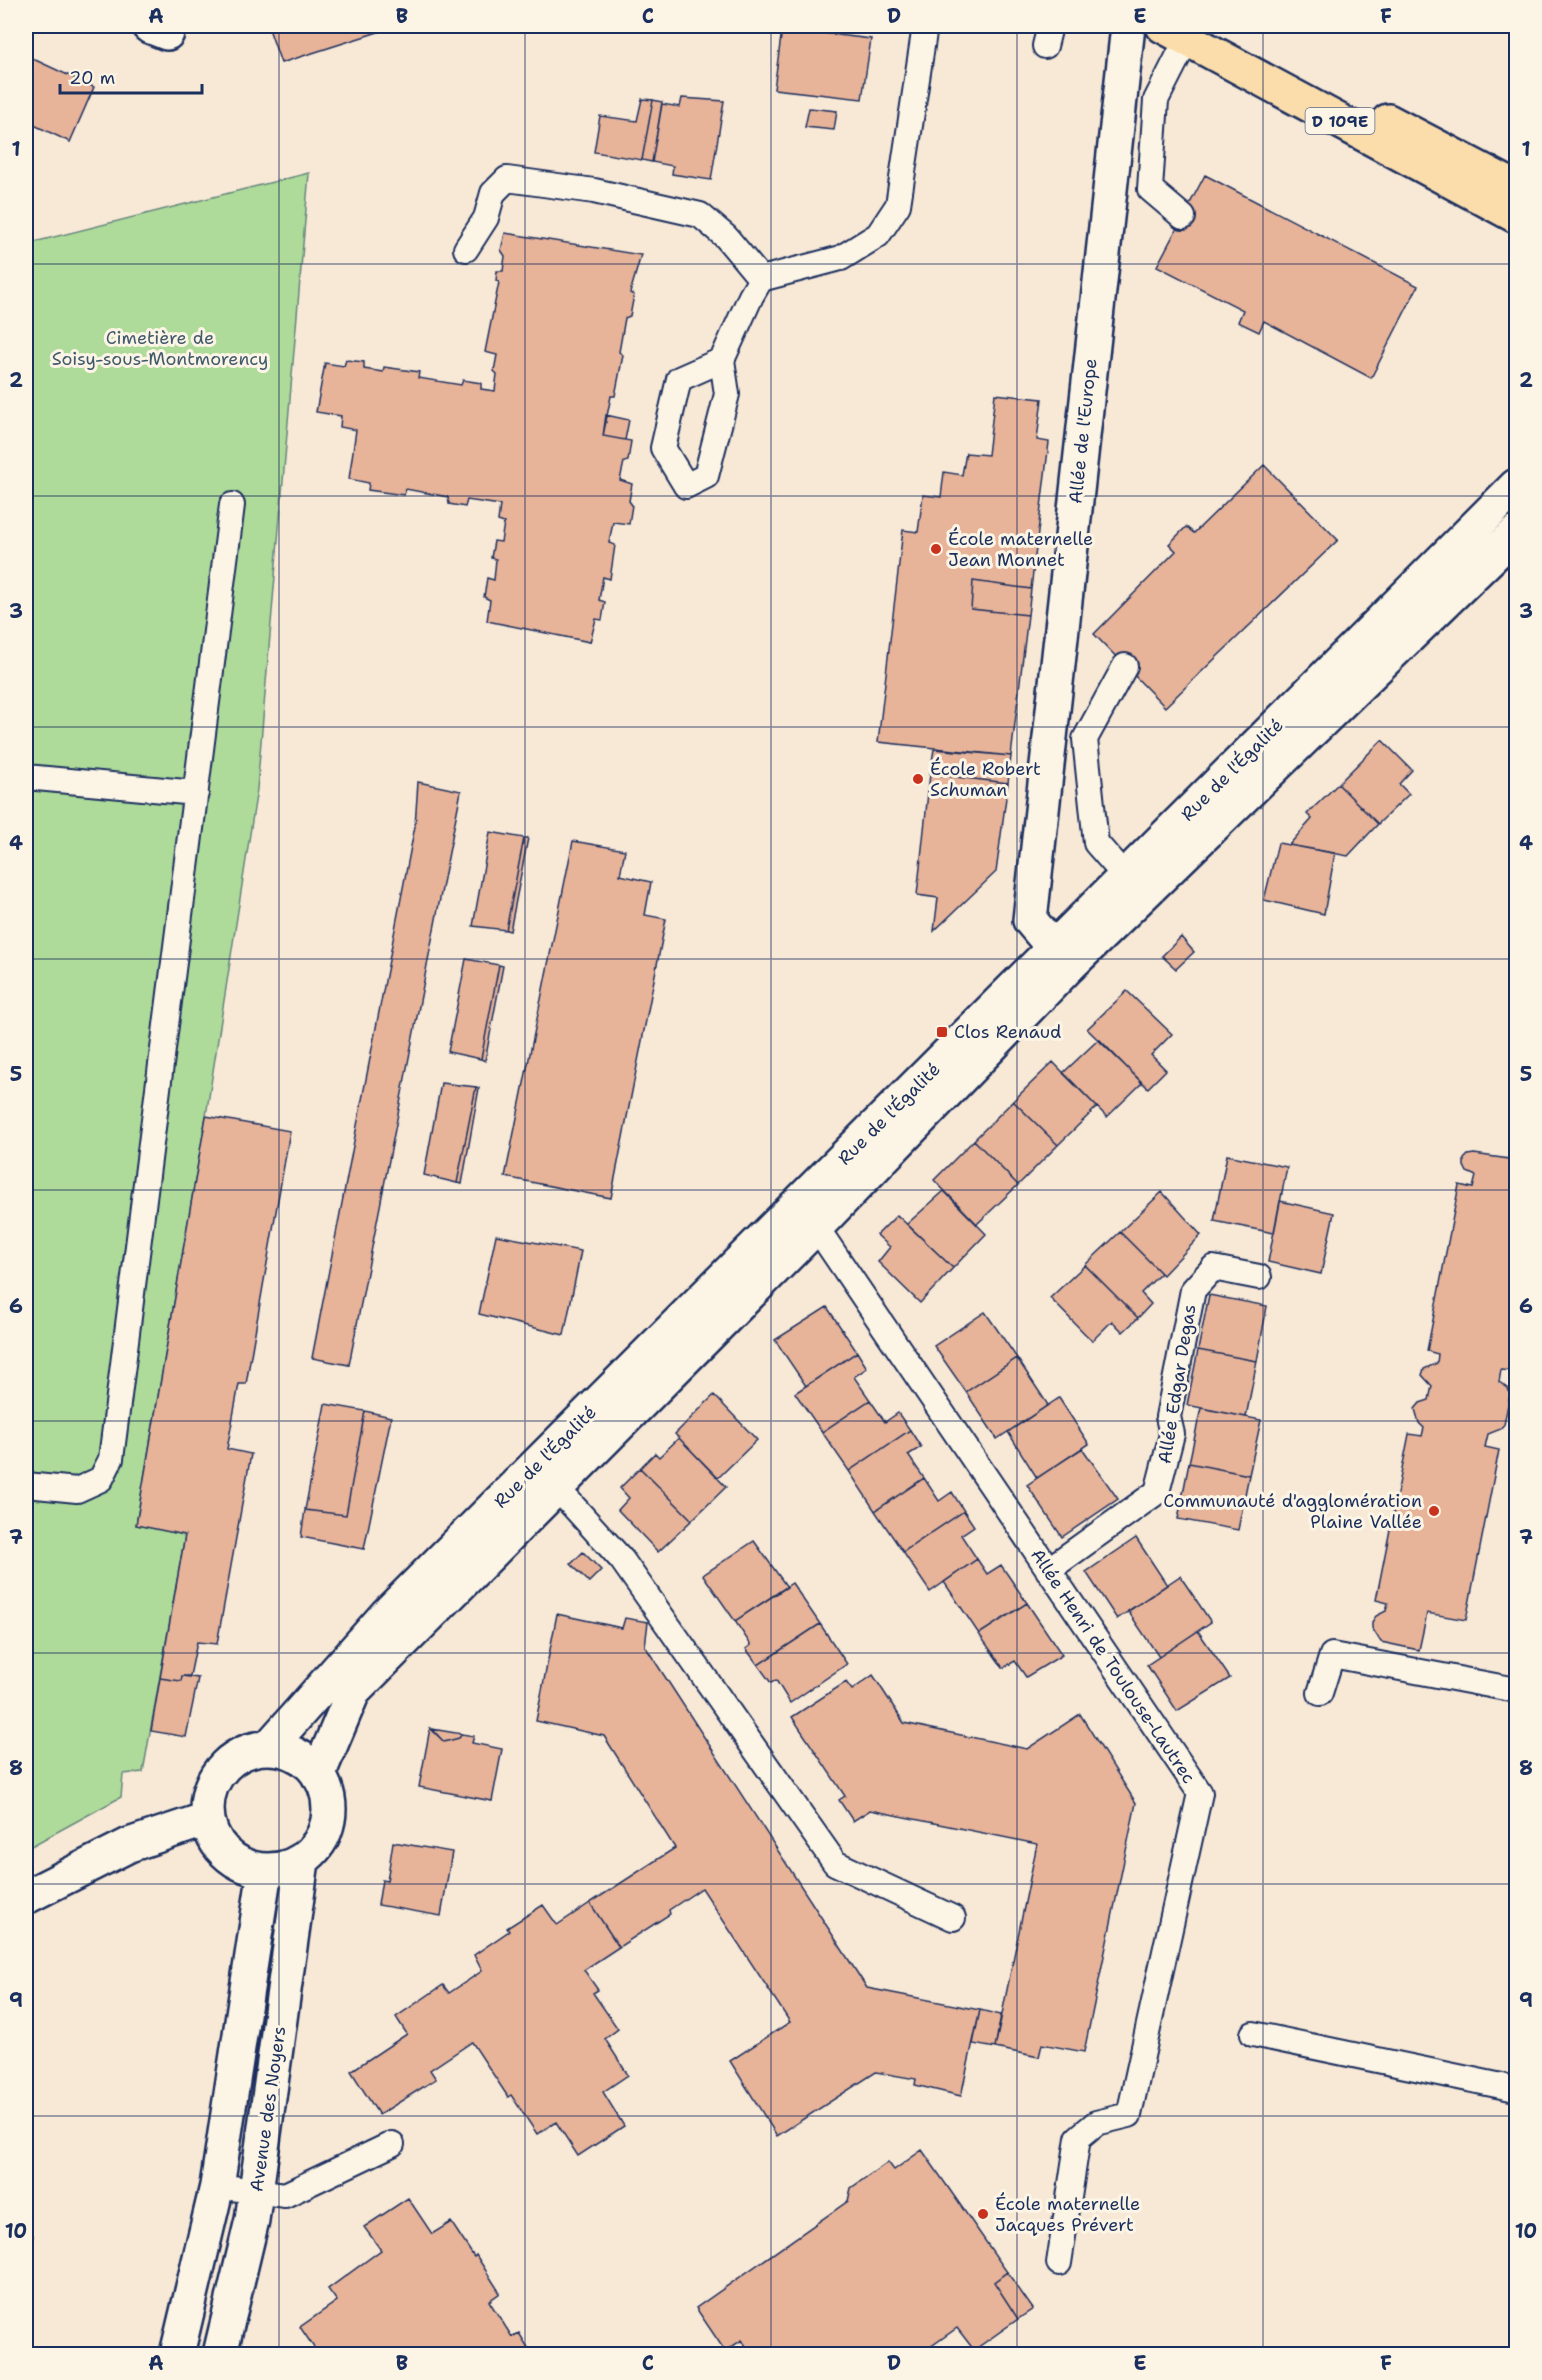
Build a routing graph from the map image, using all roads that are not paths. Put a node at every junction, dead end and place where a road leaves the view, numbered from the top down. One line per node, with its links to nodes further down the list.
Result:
1 (925, 26): 8 (lane)
2 (1128, 26): 17 (street, Allée de l'Europe)
3 (1185, 30): 4 (main road, D 109E); 5 (main road, D 109E); 6 (lane)
4 (1516, 188)
5 (1516, 216)
6 (1183, 217)
7 (466, 249): 8 (lane)
8 (761, 279): 9 (lane)
9 (722, 360): 9 (lane)
10 (1516, 486): 16 (street, Rue de l'Égalité)
11 (232, 505): 15 (lane)
12 (1516, 533): 17 (street, Rue de l'Égalité)
13 (1125, 666): 16 (lane)
14 (26, 777): 15 (lane)
15 (196, 793): 21 (lane)
16 (1125, 876): 17 (street, Rue de l'Égalité)
17 (1062, 958): 18 (street, Rue de l'Égalité)
18 (808, 1215): 20 (street, Rue de l'Égalité); 22 (lane, Allée Henri de Toulouse-Lautrec)
19 (1259, 1277): 22 (lane, Allée Edgar Degas)
20 (546, 1476): 25 (street, Rue de l'Égalité); 26 (street, Rue de l'Égalité); 31 (lane)
21 (26, 1485)
22 (1048, 1570): 37 (lane, Allée Henri de Toulouse-Lautrec)
23 (1516, 1690): 24 (lane)
24 (1320, 1693)
25 (268, 1748): 26 (street); 27 (street)
26 (318, 1775): 28 (street)
27 (207, 1819): 29 (street); 30 (street)
28 (302, 1861): 29 (street); 36 (street, Avenue des Noyers)
29 (265, 1870): 35 (street, Avenue des Noyers)
30 (26, 1897)
31 (953, 1918)
32 (1253, 2034): 33 (lane)
33 (1516, 2089)
34 (392, 2144): 36 (lane)
35 (217, 2186): 36 (lane); 38 (street, Avenue des Noyers)
36 (256, 2191): 39 (street, Avenue des Noyers)
37 (1059, 2263)
38 (177, 2355)
39 (220, 2355)

